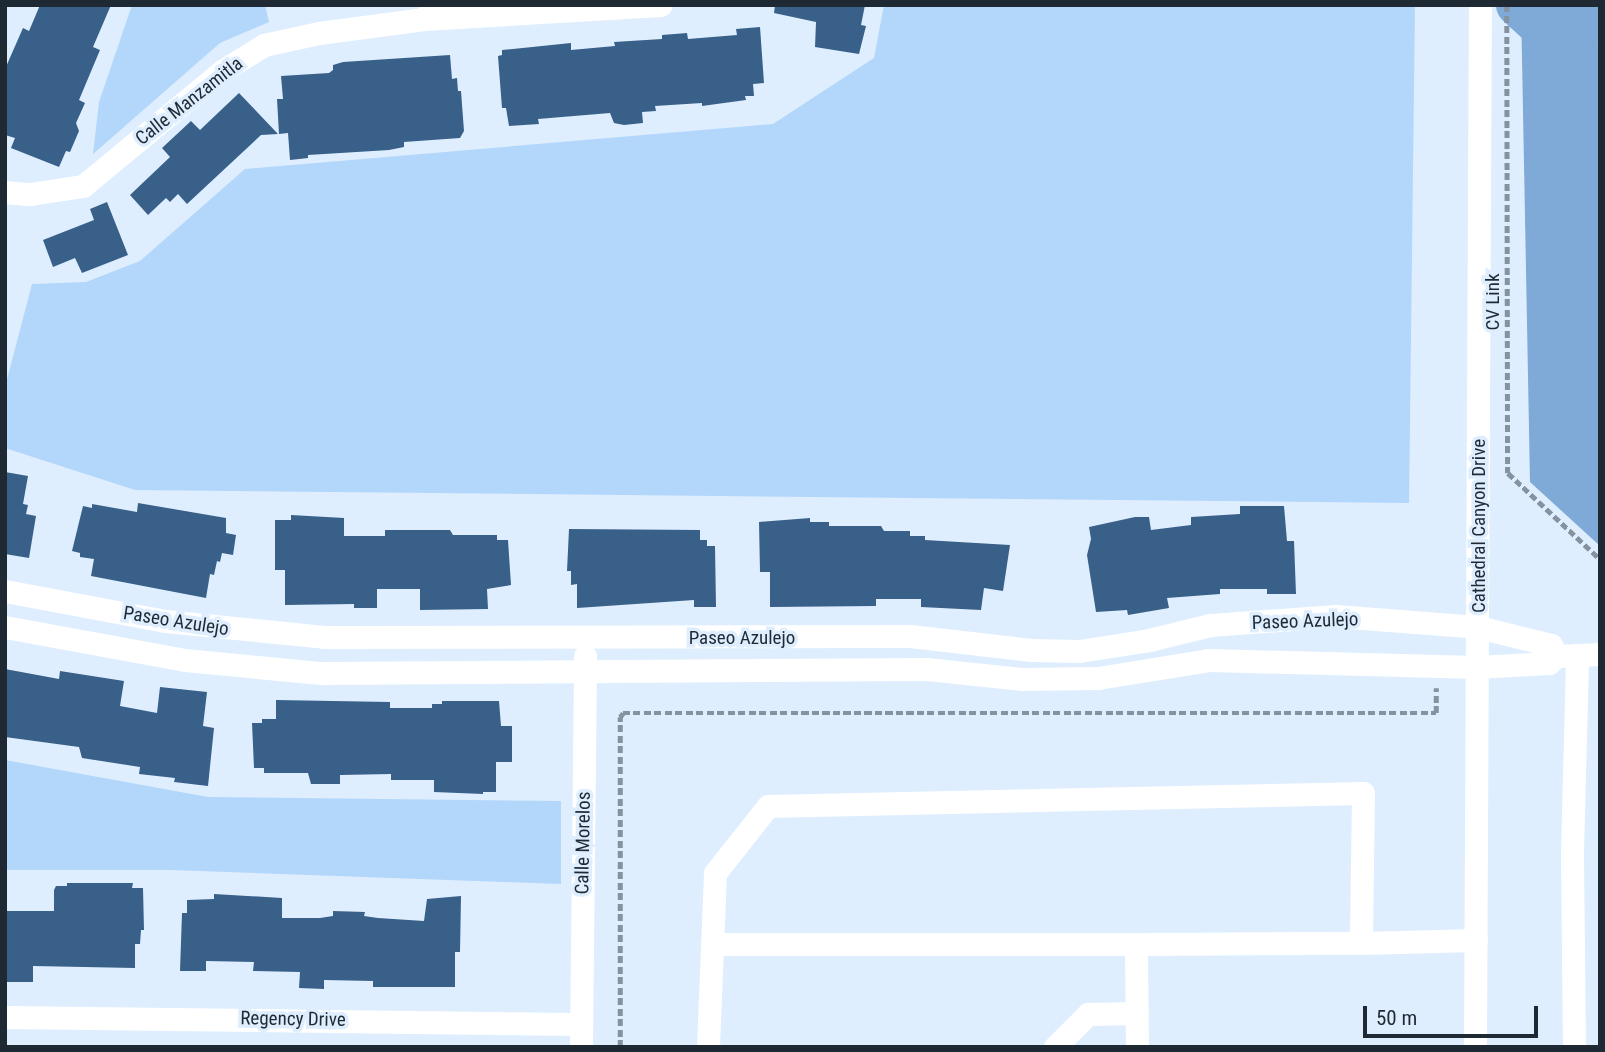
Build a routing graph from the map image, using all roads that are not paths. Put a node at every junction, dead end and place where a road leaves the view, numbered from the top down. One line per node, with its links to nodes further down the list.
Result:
1 (662, 5): 3 (street, Calle Manzamitla)
2 (1480, 5): 7 (street, Cathedral Canyon Drive)
3 (431, 12): 4 (street, Calle Manzamitla)
4 (5, 192)
5 (5, 591): 8 (street, Paseo Azulejo)
6 (5, 627): 11 (street, Paseo Azulejo)
7 (1478, 627): 8 (street, Paseo Azulejo); 9 (street, Paseo Azulejo); 10 (street, Cathedral Canyon Drive)
8 (584, 639): 11 (street, Calle Morelos)
9 (1578, 655): 10 (street, Paseo Azulejo); 23 (street)
10 (1478, 667): 11 (street, Paseo Azulejo); 12 (street, Cathedral Canyon Drive)
11 (585, 671): 18 (street, Calle Morelos)
12 (1476, 940): 13 (street); 22 (street, Cathedral Canyon Drive)
13 (1361, 943): 14 (street); 15 (street)
14 (712, 944): 15 (street); 19 (street)
15 (1136, 944): 16 (street)
16 (1137, 1013): 20 (street); 21 (street)
17 (5, 1017): 18 (street, Regency Drive)
18 (581, 1035)
19 (708, 1047)
20 (1055, 1047)
21 (1137, 1047)
22 (1475, 1047)
23 (1574, 1047)

